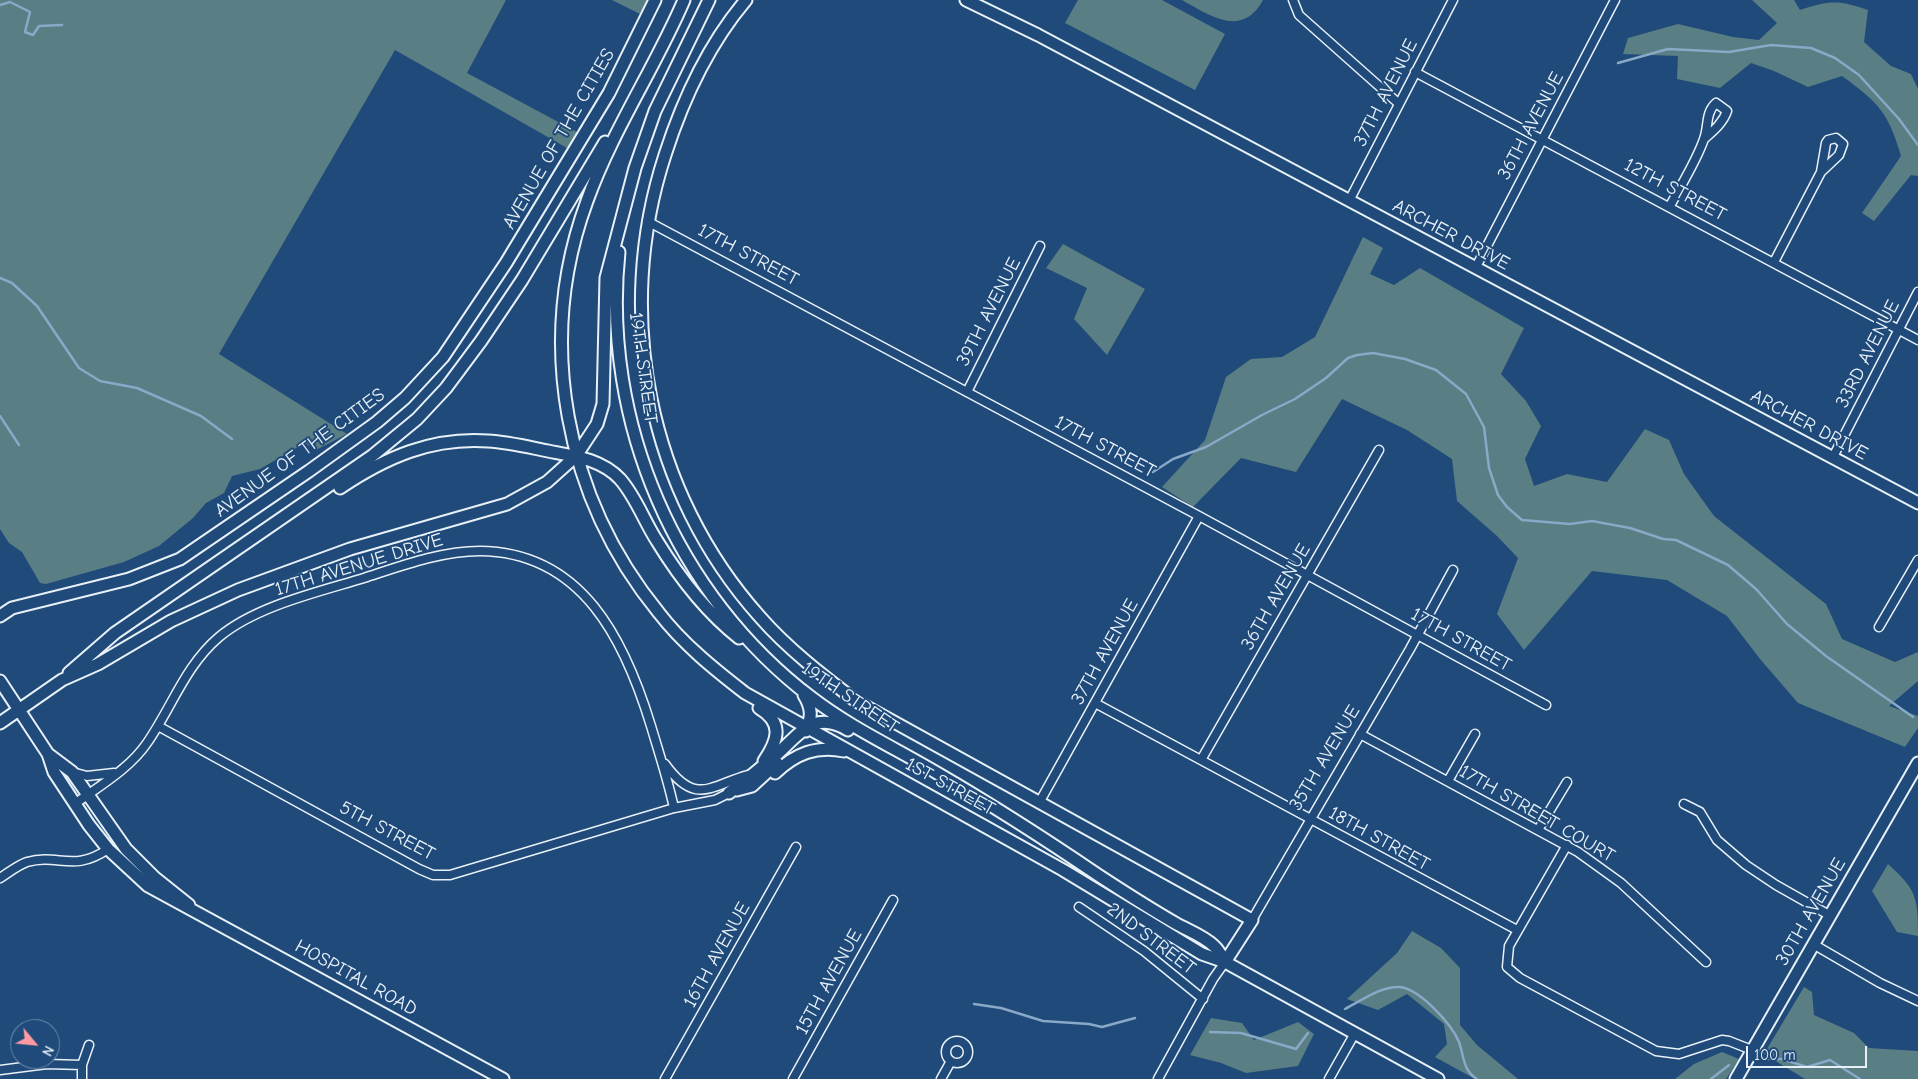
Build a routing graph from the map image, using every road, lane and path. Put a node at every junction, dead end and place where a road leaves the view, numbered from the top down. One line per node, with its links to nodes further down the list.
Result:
1 (655, 0): 37 (main road, AVENUE OF THE CITIES)
2 (683, 0): 28 (main road); 32 (main road, AVENUE OF THE CITIES)
3 (709, 0): 10 (main road, AVENUE OF THE CITIES)
4 (717, 0): 10 (main road)
5 (746, 0): 19 (main road)
6 (966, 0): 16 (main road, ARCHER DRIVE)
7 (1452, 0): 11 (street, 37TH AVENUE)
8 (1615, 0): 13 (street, 36TH AVENUE)
9 (1294, 2): 12 (street)
10 (674, 71): 18 (main road, AVENUE OF THE CITIES)
11 (1415, 72): 12 (street, 37TH AVENUE); 13 (street, 12TH STREET)
12 (1398, 103): 16 (street, 37TH AVENUE)
13 (1543, 139): 17 (street, 12TH STREET); 22 (street, 36TH AVENUE)
14 (1704, 139): 17 (street)
15 (1821, 172): 21 (street)
16 (1349, 200): 22 (main road, ARCHER DRIVE)
17 (1670, 206): 21 (street, 12TH STREET)
18 (625, 210): 28 (main road, AVENUE OF THE CITIES); 40 (main road, 19TH STREET)
19 (647, 221): 26 (street, 17TH STREET); 66 (main road, 19TH STREET)
20 (1040, 246): 26 (street, 39TH AVENUE)
21 (1774, 262): 24 (street, 12TH STREET)
22 (1476, 267): 29 (main road, ARCHER DRIVE)
23 (1918, 292): 24 (street, 33RD AVENUE)
24 (1899, 330): 25 (street, 12TH STREET); 29 (street, 33RD AVENUE)
25 (1918, 340)
26 (967, 392): 31 (street, 17TH STREET)
27 (1378, 450): 35 (street, 36TH AVENUE)
28 (576, 456): 32 (main road, AVENUE OF THE CITIES); 36 (main road, 1ST STREET); 40 (main road, AVENUE OF THE CITIES); 41 (main road, AVENUE OF THE CITIES)
29 (1833, 457): 30 (main road, ARCHER DRIVE)
30 (1918, 503)
31 (1199, 516): 35 (street, 17TH STREET); 44 (street, 37TH AVENUE)
32 (261, 533): 41 (main road, AVENUE OF THE CITIES)
33 (1918, 560): 38 (street)
34 (1453, 570): 39 (street, 35TH AVENUE)
35 (1308, 574): 39 (street, 17TH STREET); 55 (street, 36TH AVENUE)
36 (641, 590): 49 (main road, 1ST STREET); 59 (main road)
37 (0, 616)
38 (1879, 627)
39 (1417, 635): 45 (street, 17TH STREET); 50 (street, 35TH AVENUE)
40 (778, 669): 43 (main road, 19TH STREET)
41 (62, 680): 46 (main road, AVENUE OF THE CITIES)
42 (0, 681): 46 (main road)
43 (800, 689): 49 (main road); 62 (main road, 19TH STREET)
44 (1095, 703): 55 (street, 18TH STREET); 66 (street, 37TH AVENUE)
45 (1546, 705)
46 (19, 709): 47 (main road, AVENUE OF THE CITIES); 53 (main road, HOSPITAL ROAD)
47 (0, 723)
48 (158, 726): 54 (street, 17TH AVENUE DRIVE); 58 (street, 17TH AVENUE DRIVE); 68 (street, 5TH STREET)
49 (807, 728): 52 (main road, 1ST STREET); 59 (main road); 62 (main road); 63 (main road)
50 (1360, 734): 60 (street, 17TH STREET COURT); 69 (street, 35TH AVENUE)
51 (1475, 734): 60 (street)
52 (852, 753): 63 (main road); 82 (main road, 1ST STREET)
53 (48, 754): 57 (main road, HOSPITAL ROAD); 65 (main road, HOSPITAL ROAD)
54 (662, 760): 59 (street); 68 (street, 17TH AVENUE DRIVE)
55 (1201, 760): 69 (street, 18TH STREET)
56 (1918, 763): 78 (main road, 30TH AVENUE)
57 (72, 772): 58 (street); 64 (main road, HOSPITAL ROAD)
58 (116, 773): 64 (street, 17TH AVENUE DRIVE)
59 (755, 773): 63 (main road)
60 (1448, 781): 70 (street, 17TH STREET COURT)
61 (1567, 782): 70 (street)
62 (963, 788): 82 (main road, 19TH STREET)
63 (732, 792): 68 (street)
64 (87, 795): 65 (street, 17TH AVENUE DRIVE); 77 (main road, HOSPITAL ROAD)
65 (76, 803): 73 (main road, HOSPITAL ROAD)
66 (1039, 803): 79 (main road, 19TH STREET)
67 (1684, 804): 78 (street)
68 (674, 808)
69 (1310, 819): 79 (street, 35TH AVENUE); 80 (street, 18TH STREET)
70 (1538, 830): 71 (street, 17TH STREET COURT)
71 (1567, 845): 80 (street); 83 (street, 17TH STREET COURT)
72 (796, 847): 94 (street, 16TH AVENUE)
73 (108, 849): 74 (street); 77 (main road, HOSPITAL ROAD)
74 (0, 878)
75 (893, 900): 95 (street, 15TH AVENUE)
76 (1079, 907): 84 (street, 2ND STREET)
77 (192, 908): 93 (main road, HOSPITAL ROAD)
78 (1829, 914): 81 (main road, 30TH AVENUE)
79 (1252, 920): 82 (main road, 35TH AVENUE)
80 (1517, 930): 88 (street)
81 (1813, 944): 85 (street); 88 (main road, 30TH AVENUE)
82 (1225, 962): 84 (street); 86 (main road)
83 (1706, 962)
84 (1202, 999): 97 (street)
85 (1918, 1001)
86 (1355, 1033): 98 (street); 99 (main road)
87 (89, 1045): 90 (street)
88 (1752, 1050): 100 (main road, 30TH AVENUE)
89 (951, 1061): 96 (street)
90 (82, 1065): 91 (street); 92 (street)
91 (0, 1070)
92 (82, 1079)
93 (503, 1079)
94 (665, 1079)
95 (793, 1079)
96 (941, 1079)
97 (1158, 1079)
98 (1329, 1079)
99 (1438, 1079)
100 (1736, 1079)

